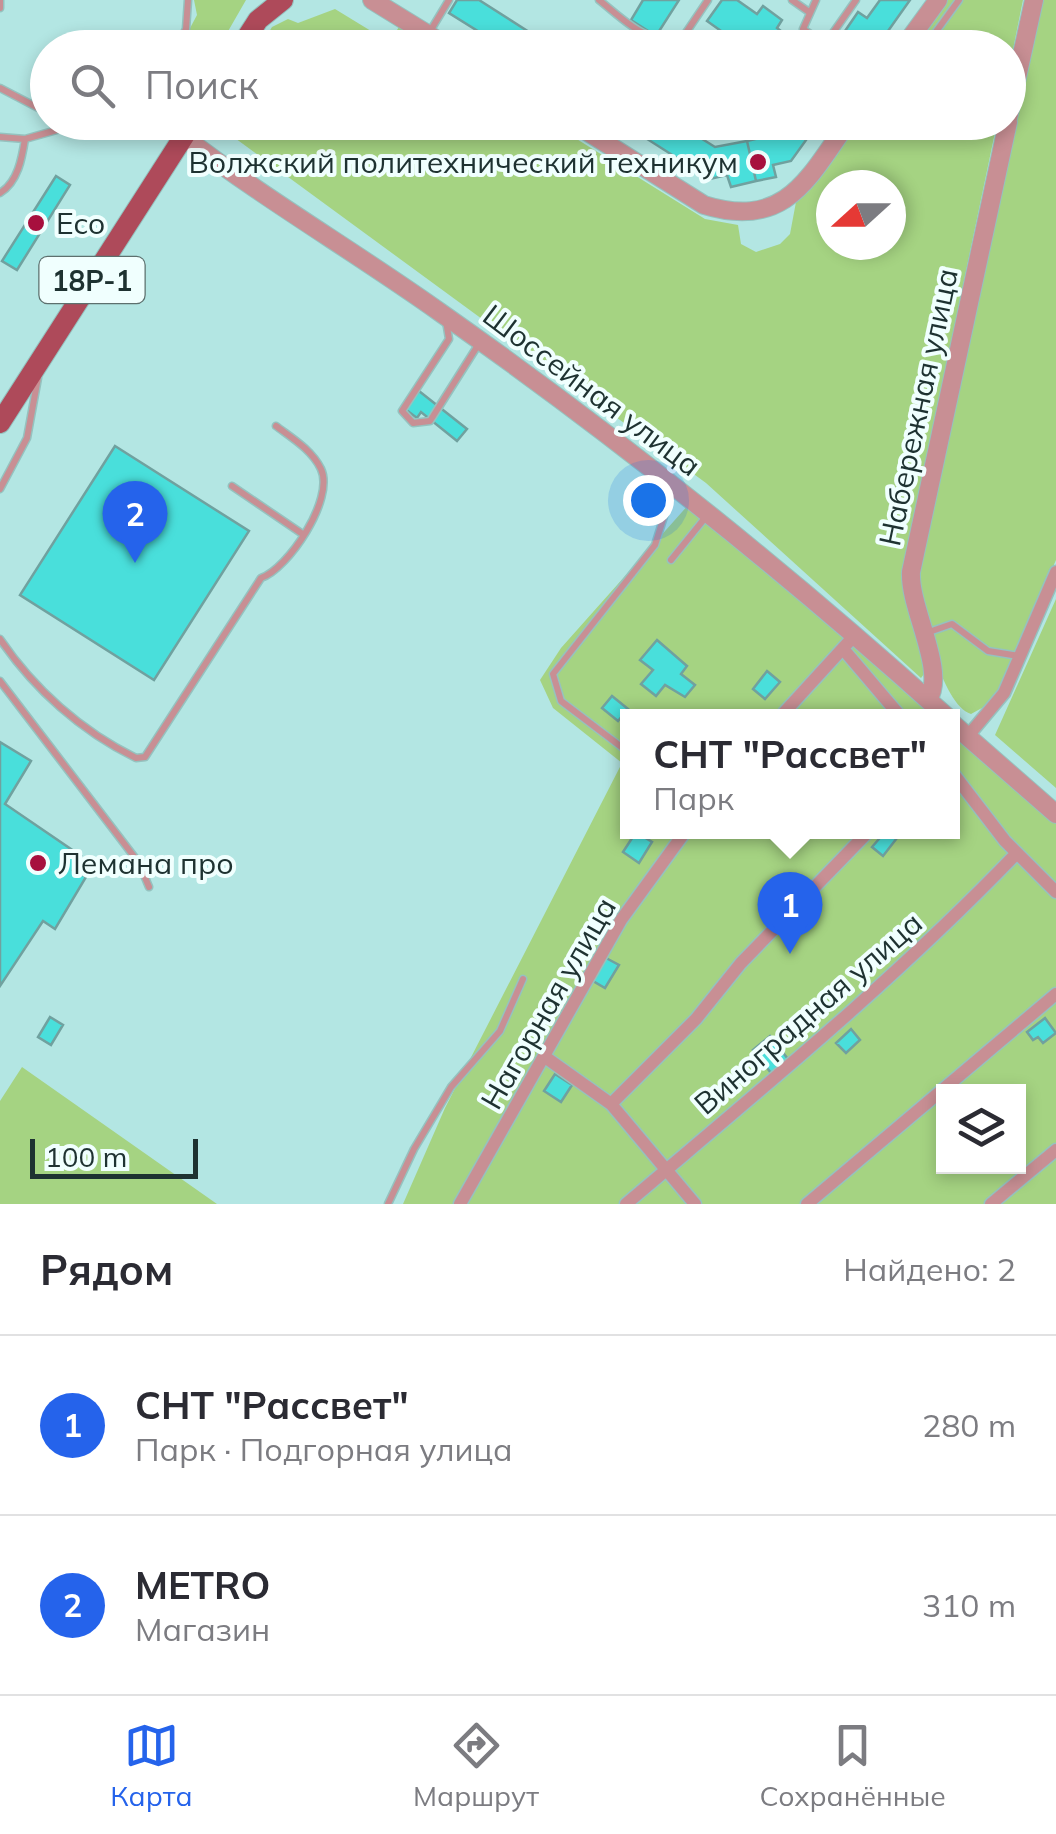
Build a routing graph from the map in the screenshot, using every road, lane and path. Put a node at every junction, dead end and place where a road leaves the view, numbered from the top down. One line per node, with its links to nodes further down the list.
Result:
1 (0, 0): 16 (lane)
2 (188, 0): 18 (lane)
3 (286, 0): 15 (main road)
4 (362, 0): 14 (street)
5 (449, 0): 21 (lane)
6 (599, 0): 22 (lane)
7 (708, 0): 23 (lane)
8 (792, 0): 17 (lane)
9 (816, 0): 17 (lane)
10 (856, 0): 25 (lane)
11 (938, 0): 26 (street)
12 (959, 0): 27 (lane)
13 (1034, 0): 28 (street, Набережная улица)
14 (380, 5): 20 (street)
15 (259, 7): 19 (main road)
16 (0, 8)
17 (809, 12): 24 (lane)
18 (185, 30)
19 (248, 30)
20 (421, 30)
21 (430, 30)
22 (638, 30)
23 (688, 30)
24 (804, 30)
25 (836, 30)
26 (916, 30)
27 (938, 30)
28 (1026, 37)
29 (0, 88): 30 (lane)
30 (30, 104)
31 (30, 136): 33 (lane)
32 (0, 137): 33 (lane)
33 (25, 138): 39 (lane)
34 (182, 140): 42 (main road, 18Р-1)
35 (202, 140): 40 (street, Шоссейная улица)
36 (604, 140): 37 (street)
37 (835, 140)
38 (1004, 140): 52 (street, Набережная улица)
39 (0, 192)
40 (444, 315): 41 (street, Шоссейная улица); 41 (lane)
41 (480, 342): 45 (street, Шоссейная улица)
42 (42, 357): 43 (main road, 18Р-1); 47 (lane)
43 (0, 423)
44 (276, 426): 49 (lane)
45 (674, 485): 48 (street, Шоссейная улица); 63 (lane)
46 (232, 486): 49 (lane)
47 (0, 489)
48 (709, 513): 50 (lane); 54 (street, Шоссейная улица)
49 (304, 535): 53 (lane)
50 (671, 560)
51 (1056, 572): 55 (street)
52 (922, 634): 55 (lane); 57 (street, Набережная улица)
53 (0, 639)
54 (850, 643): 57 (street, Шоссейная улица); 58 (street); 59 (street)
55 (1019, 656): 62 (street)
56 (0, 681): 69 (lane)
57 (928, 700): 60 (street, Шоссейная улица)
58 (787, 709)
59 (895, 709)
60 (938, 709)
61 (960, 730): 62 (street)
62 (968, 736): 65 (street)
63 (620, 746)
64 (960, 782): 68 (street)
65 (1056, 814)
66 (680, 839): 73 (street, Нагорная улица)
67 (861, 839): 74 (street)
68 (1016, 853): 70 (street); 76 (street, Виноградная улица)
69 (149, 887)
70 (1056, 892)
71 (524, 979): 77 (lane)
72 (1056, 994): 81 (street)
73 (545, 1058): 74 (street); 78 (street, Нагорная улица)
74 (611, 1104): 76 (street)
75 (1056, 1150): 82 (street)
76 (667, 1169): 79 (street, Виноградная улица); 80 (street)
77 (388, 1204)
78 (460, 1204)
79 (626, 1204)
80 (696, 1204)
81 (807, 1204)
82 (991, 1204)

